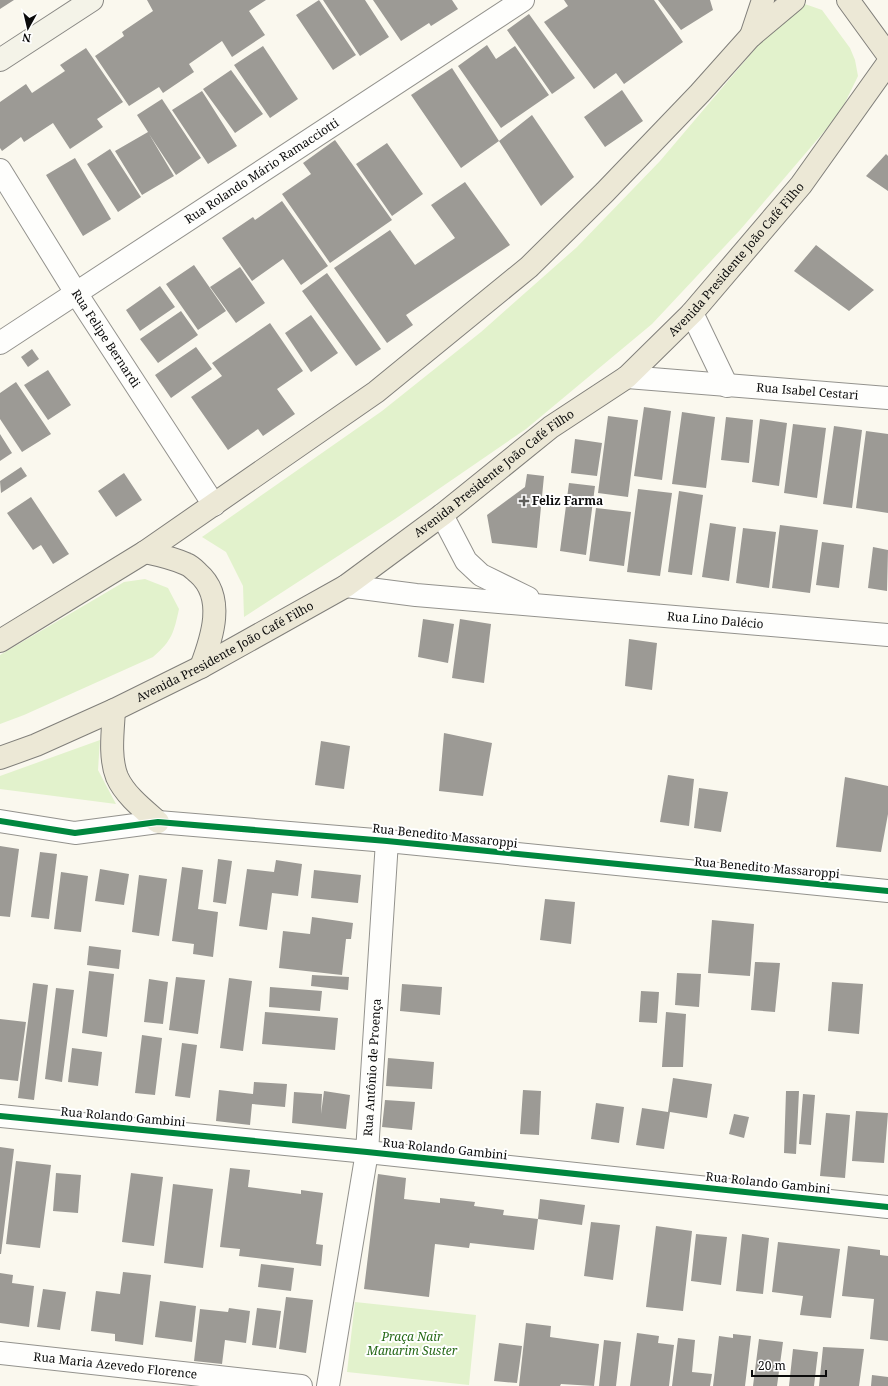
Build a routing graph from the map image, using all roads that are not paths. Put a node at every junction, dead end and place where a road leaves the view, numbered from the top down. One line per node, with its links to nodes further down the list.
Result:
1 (92, 0): 8 (main road)
2 (523, 0): 11 (street, Rua Rolando Mário Ramacciotti)
3 (763, 0): 6 (main road)
4 (794, 0): 6 (main road)
5 (848, 0): 7 (main road)
6 (750, 37): 17 (main road)
7 (888, 55)
8 (0, 60)
9 (888, 63): 12 (main road, Avenida Presidente João Café Filho)
10 (0, 170): 11 (street, Rua Felipe Bernardi)
11 (76, 293): 13 (street, Rua Rolando Mário Ramacciotti); 17 (street, Rua Felipe Bernardi)
12 (692, 313): 14 (main road, Avenida Presidente João Café Filho); 15 (street)
13 (0, 343)
14 (626, 376): 15 (street, Rua Isabel Cestari); 18 (main road, Avenida Presidente João Café Filho)
15 (727, 386): 16 (street, Rua Isabel Cestari)
16 (888, 398)
17 (214, 505): 19 (main road)
18 (442, 515): 20 (main road, Avenida Presidente João Café Filho); 21 (street, Rua Lino Dalécio)
19 (145, 552): 23 (main road); 24 (main road)
20 (346, 586): 21 (street, Rua Lino Dalécio); 24 (main road, Avenida Presidente João Café Filho)
21 (544, 605): 22 (street, Rua Lino Dalécio)
22 (888, 635)
23 (0, 642)
24 (201, 667): 25 (main road, Avenida Presidente João Café Filho)
25 (114, 710): 26 (main road, Avenida Presidente João Café Filho); 28 (main road)
26 (0, 758)
27 (0, 821): 28 (street, Rua Benedito Massaroppi)
28 (158, 822): 29 (street, Rua Benedito Massaroppi)
29 (387, 841): 30 (street, Rua Benedito Massaroppi); 32 (street, Rua Antônio de Proença)
30 (888, 891)
31 (0, 1116): 32 (street, Rua Rolando Gambini)
32 (366, 1152): 33 (street, Rua Rolando Gambini); 36 (street, Rua Antônio de Proença)
33 (888, 1207)
34 (0, 1354): 35 (street, Rua Maria Azevedo Florence)
35 (302, 1386)
36 (328, 1386)

